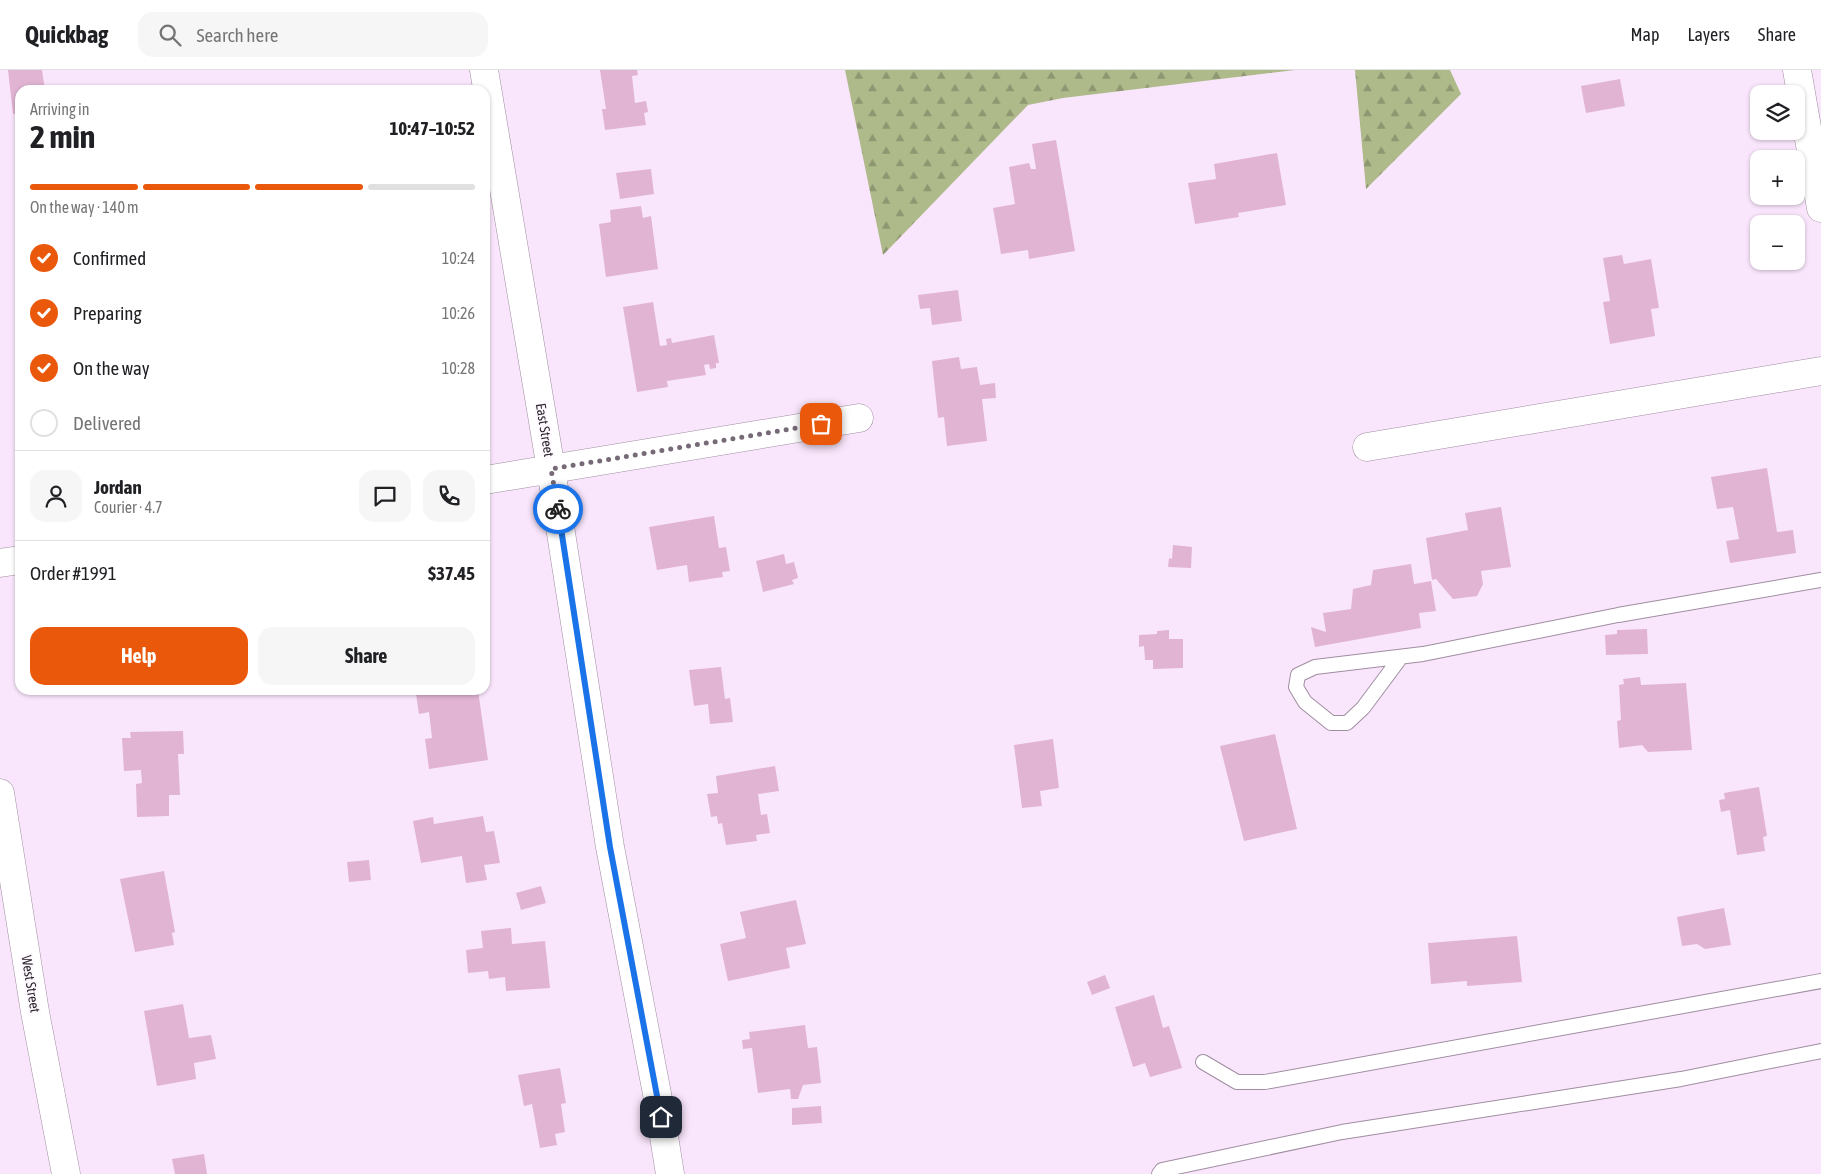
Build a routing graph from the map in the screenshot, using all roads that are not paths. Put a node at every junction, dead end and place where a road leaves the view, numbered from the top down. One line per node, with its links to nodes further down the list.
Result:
1 (484, 70): 3 (street, East Street)
2 (1797, 70): 5 (street)
3 (487, 85)
4 (490, 106): 9 (street, East Street)
5 (1821, 208)
6 (1821, 370): 8 (street)
7 (859, 418): 9 (street)
8 (1368, 447)
9 (551, 469): 10 (street); 20 (street, East Street)
10 (490, 479)
11 (15, 561): 12 (street)
12 (0, 563)
13 (1821, 580): 14 (lane)
14 (1401, 657): 14 (lane)
15 (0, 793): 19 (street, West Street)
16 (1821, 981): 18 (lane)
17 (1821, 1051): 21 (lane)
18 (1203, 1062)
19 (66, 1174)
20 (670, 1174)
21 (1159, 1174)

